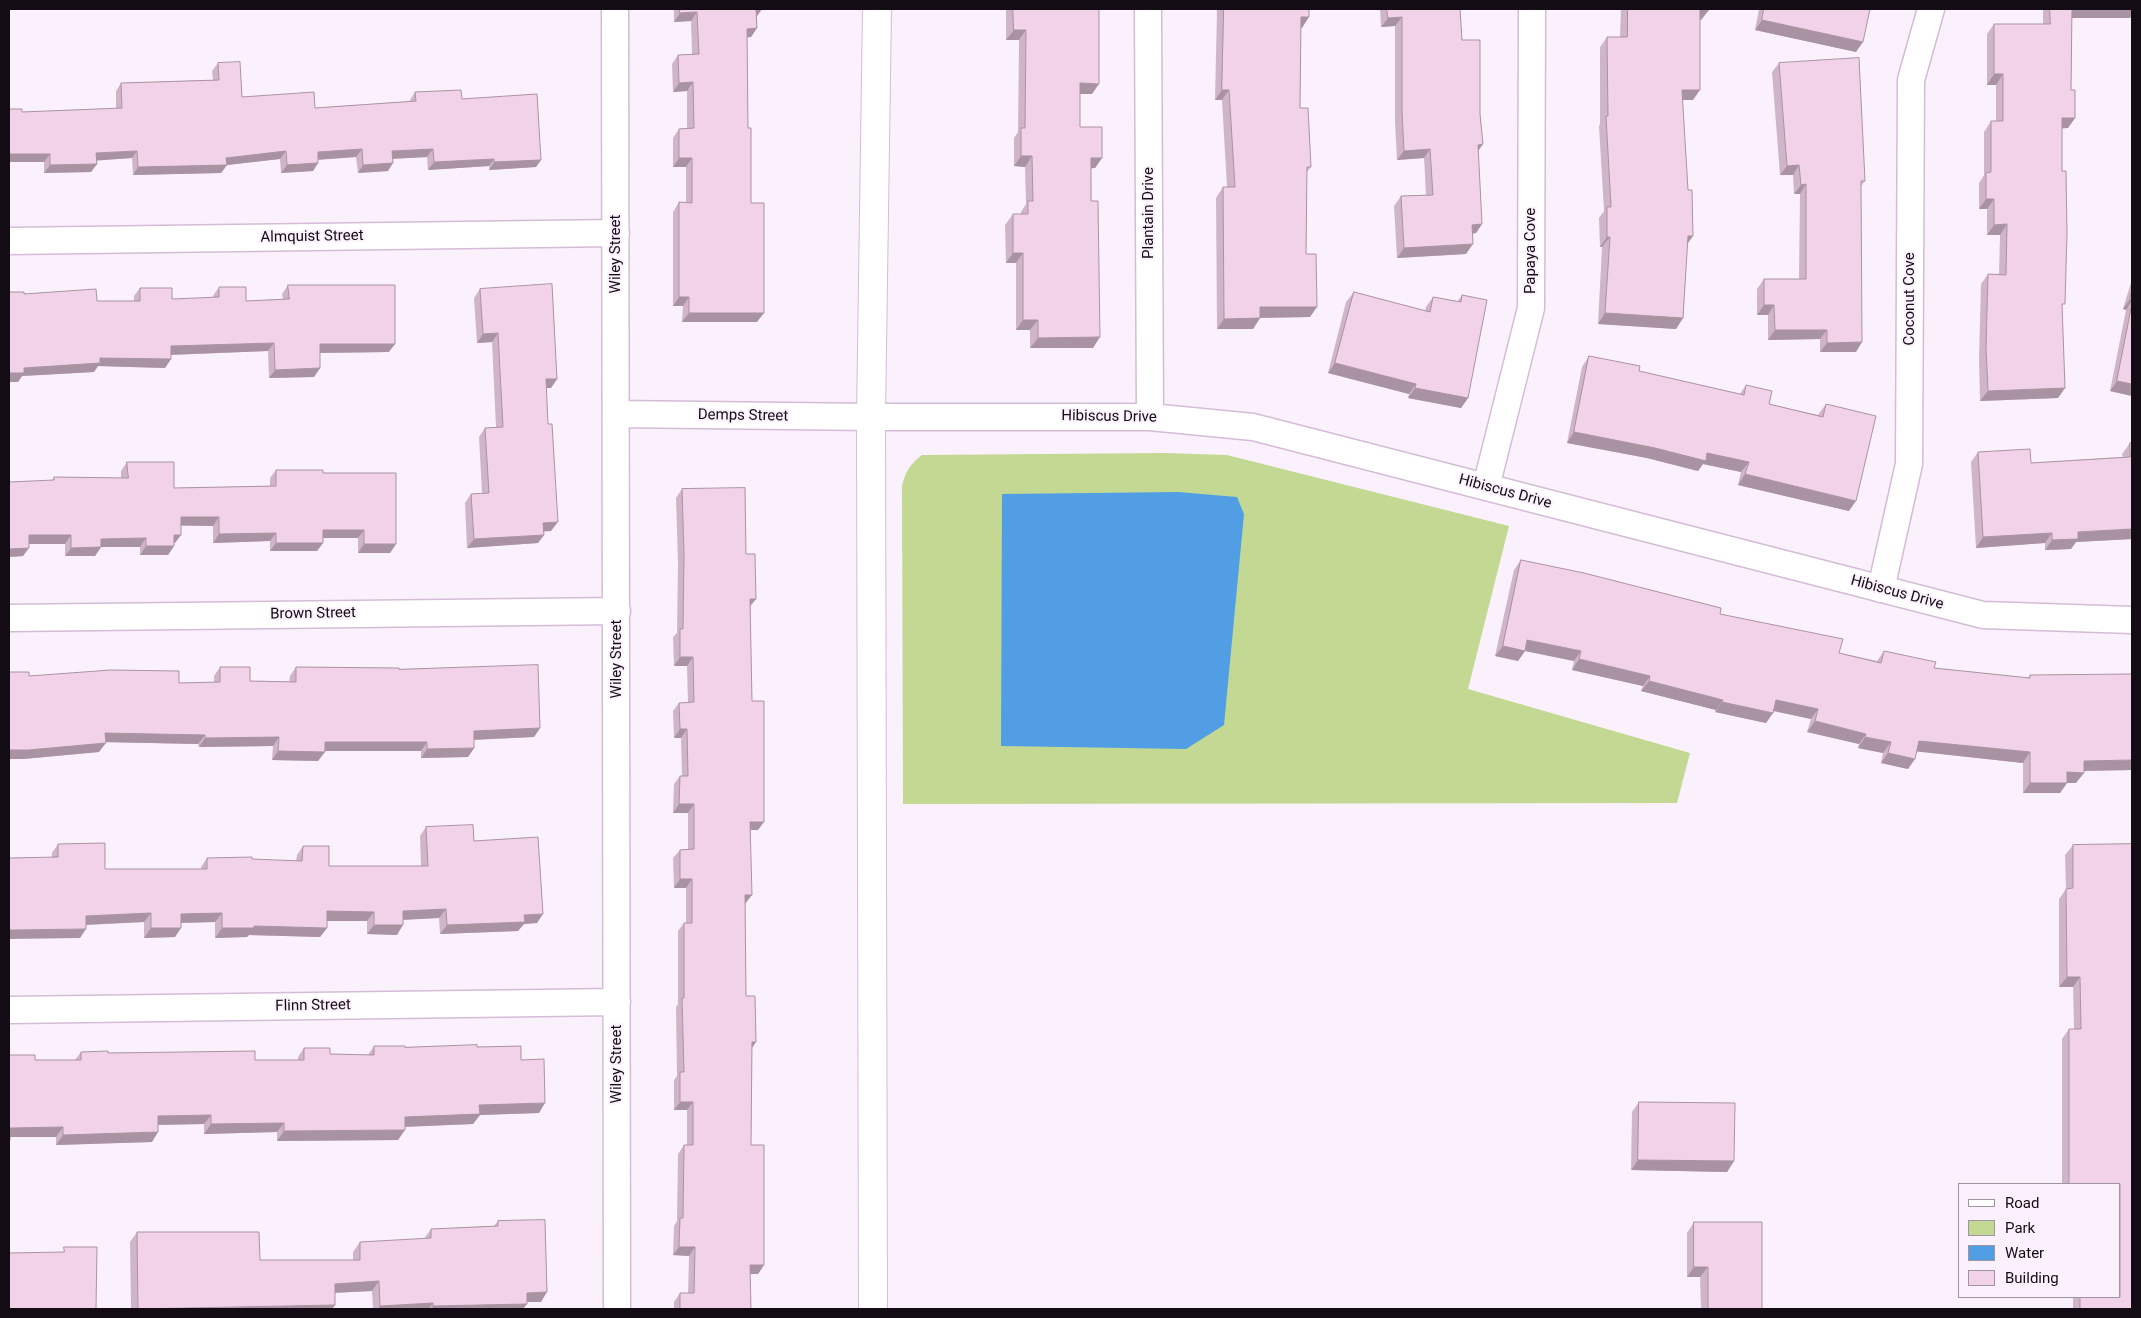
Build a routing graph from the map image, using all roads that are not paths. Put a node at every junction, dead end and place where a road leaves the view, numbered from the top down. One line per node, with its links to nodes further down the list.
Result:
1 (615, 9): 6 (street, Wiley Street)
2 (877, 9): 10 (main road)
3 (1148, 9): 9 (street, Plantain Drive)
4 (1532, 9): 11 (street, Papaya Cove)
5 (1931, 9): 12 (street, Coconut Cove)
6 (616, 233): 7 (street, Almquist Street); 8 (street, Wiley Street)
7 (9, 242)
8 (616, 414): 10 (street, Demps Street); 13 (street, Wiley Street)
9 (1150, 416): 10 (street, Hibiscus Drive); 11 (street, Hibiscus Drive)
10 (871, 417): 19 (main road)
11 (1486, 488): 12 (street, Hibiscus Drive)
12 (1881, 589): 15 (street, Hibiscus Drive)
13 (617, 610): 14 (street, Brown Street); 16 (street, Wiley Street)
14 (9, 618)
15 (2132, 620)
16 (617, 1002): 17 (street, Flinn Street); 18 (street, Wiley Street)
17 (9, 1010)
18 (617, 1309)
19 (873, 1309)

